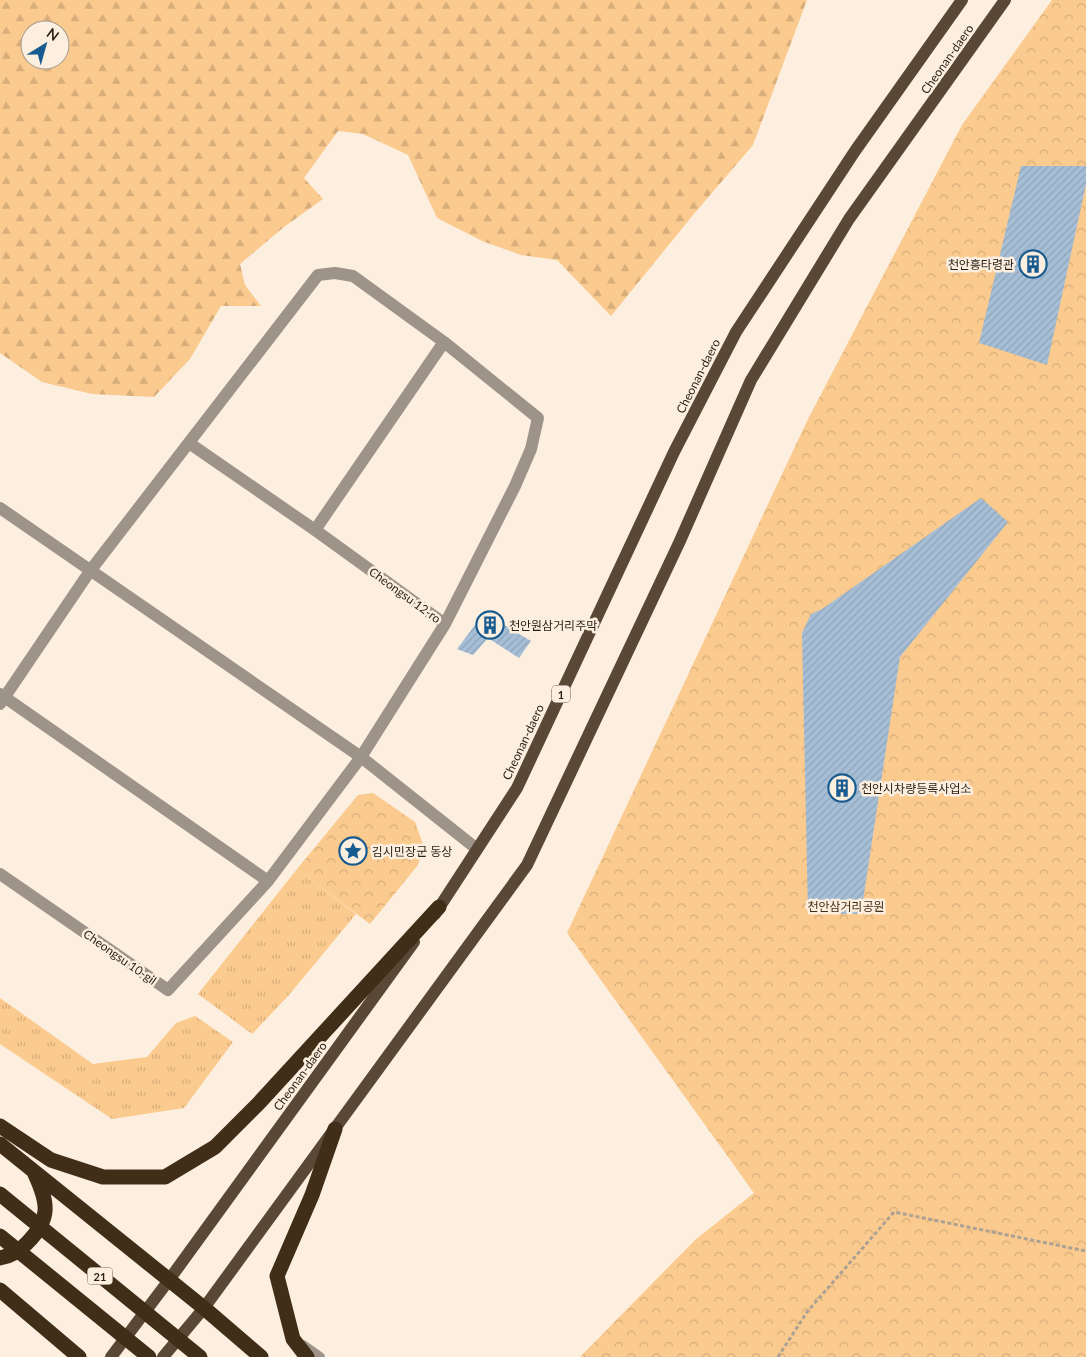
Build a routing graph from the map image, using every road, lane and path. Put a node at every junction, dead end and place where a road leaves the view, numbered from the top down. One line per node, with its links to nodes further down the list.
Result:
1 (962, 0): 11 (main road, Cheonan-daero / 1)
2 (1006, 0): 16 (main road, Cheonan-daero)
3 (444, 342): 4 (street, Cheongsu 12-ro); 6 (street); 8 (street, Cheongsu 12-ro)
4 (189, 443): 6 (street, Cheongsu 12-ro); 7 (street, Cheongsu 12-ro)
5 (0, 508): 7 (street)
6 (315, 530): 8 (street, Cheongsu 12-ro)
7 (90, 571): 9 (street, Cheongsu 12-ro); 10 (street)
8 (445, 624): 10 (street, Cheongsu 10-gil)
9 (2, 698): 13 (street)
10 (361, 757): 11 (street); 13 (street, Cheongsu 10-gil)
11 (477, 849): 14 (main road, Cheonan-daero / 1)
12 (0, 874): 13 (street, Cheongsu 10-gil)
13 (268, 881)
14 (440, 908): 15 (highway); 23 (main road, Cheonan-daero / 1)
15 (0, 1126)
16 (335, 1129): 25 (main road, Cheonan-daero); 26 (highway)
17 (0, 1144): 18 (highway)
18 (33, 1170): 22 (highway); 23 (highway)
19 (0, 1194): 31 (highway, 21, bridge)
20 (0, 1236): 29 (highway, 21, bridge)
21 (1086, 1251): 35 (path)
22 (0, 1258)
23 (169, 1280): 25 (highway); 28 (main road, Cheonan-daero / 1)
24 (0, 1290): 27 (highway)
25 (204, 1308): 30 (main road, Cheonan-daero); 32 (highway)
26 (293, 1339): 33 (highway); 34 (lane)
27 (79, 1357)
28 (111, 1357)
29 (149, 1357)
30 (164, 1357)
31 (200, 1357)
32 (261, 1357)
33 (307, 1357)
34 (320, 1357)
35 (778, 1357)

